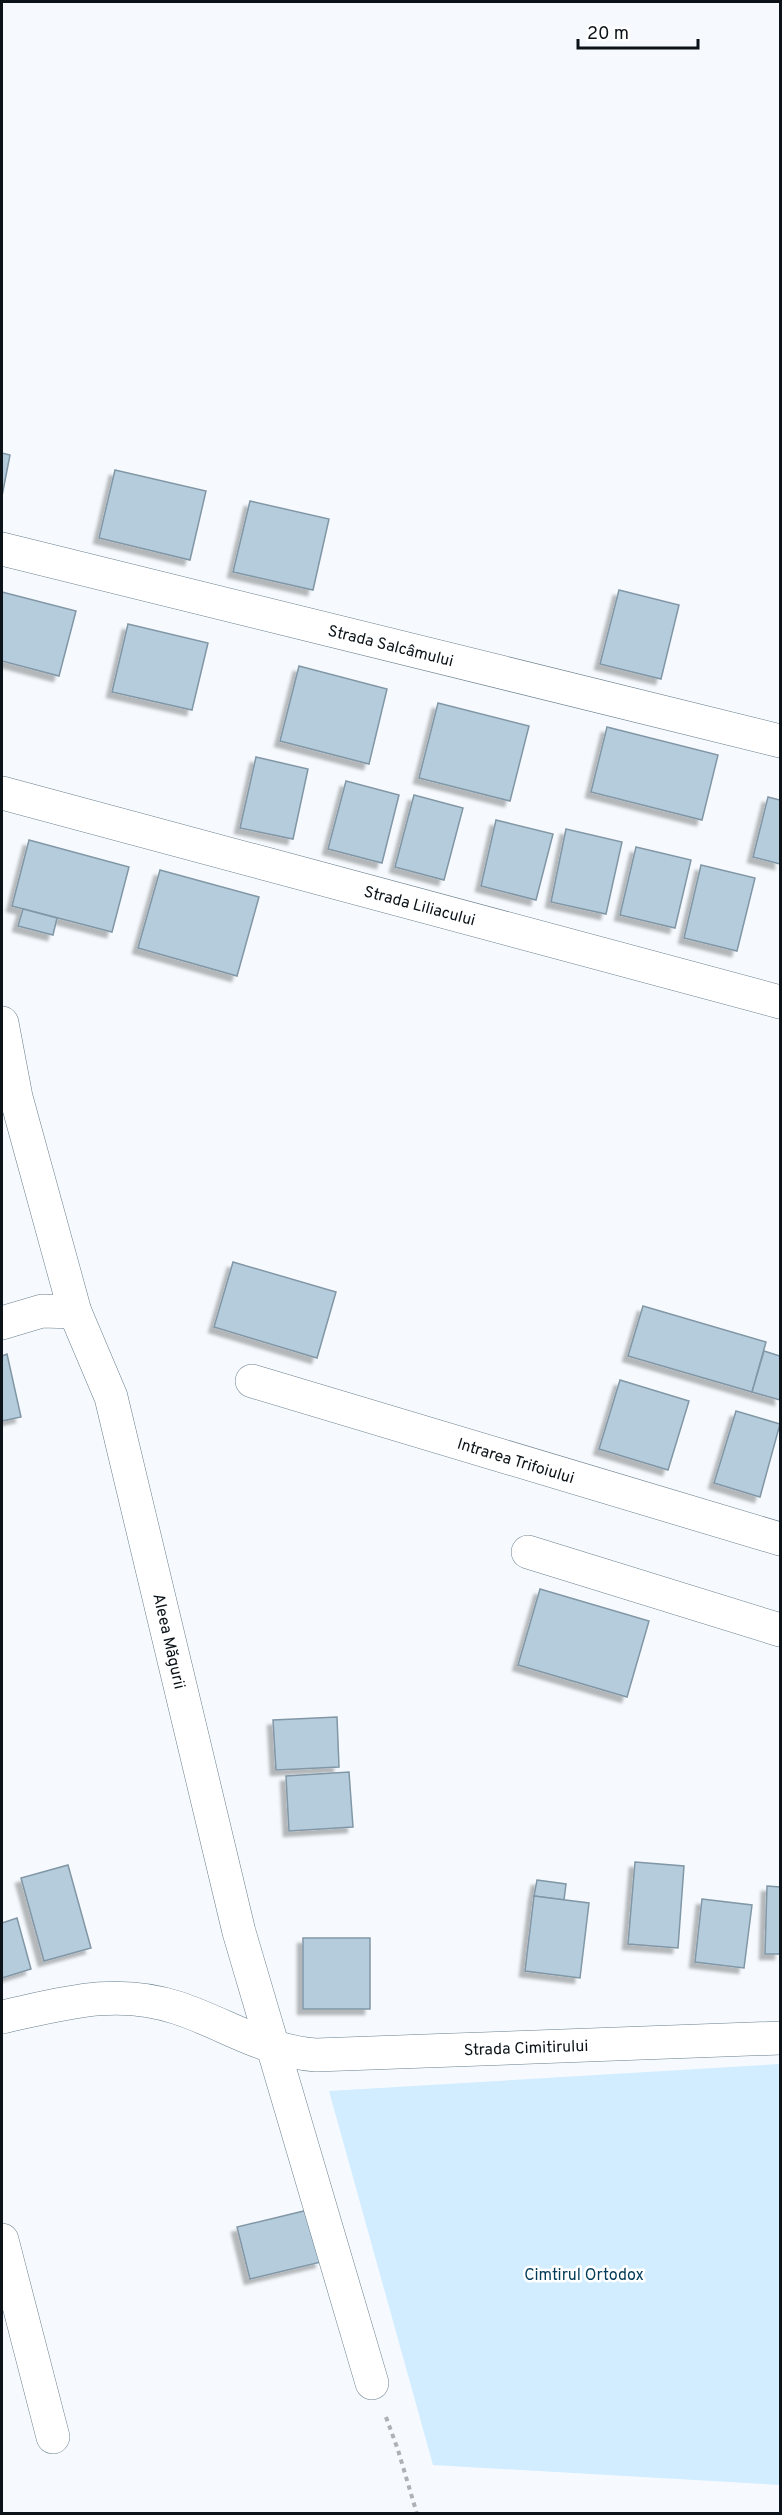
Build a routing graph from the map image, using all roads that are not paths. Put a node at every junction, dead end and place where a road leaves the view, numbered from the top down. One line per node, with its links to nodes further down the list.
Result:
1 (2, 549): 2 (street, Strada Salcâmului)
2 (780, 741)
3 (2, 793): 4 (street, Strada Liliacului)
4 (780, 1002)
5 (2, 1023): 6 (street, Aleea Măgurii)
6 (9, 1099): 7 (street, Aleea Măgurii)
7 (75, 1312): 8 (street); 15 (street, Aleea Măgurii)
8 (2, 1323)
9 (252, 1381): 10 (street, Intrarea Trifoiului)
10 (780, 1539)
11 (528, 1552): 12 (street)
12 (780, 1630)
13 (2, 2017): 15 (street, Strada Cimitirului)
14 (780, 2038): 15 (street, Strada Cimitirului)
15 (272, 2048): 17 (street)
16 (2, 2240): 18 (street)
17 (372, 2383)
18 (53, 2437)

